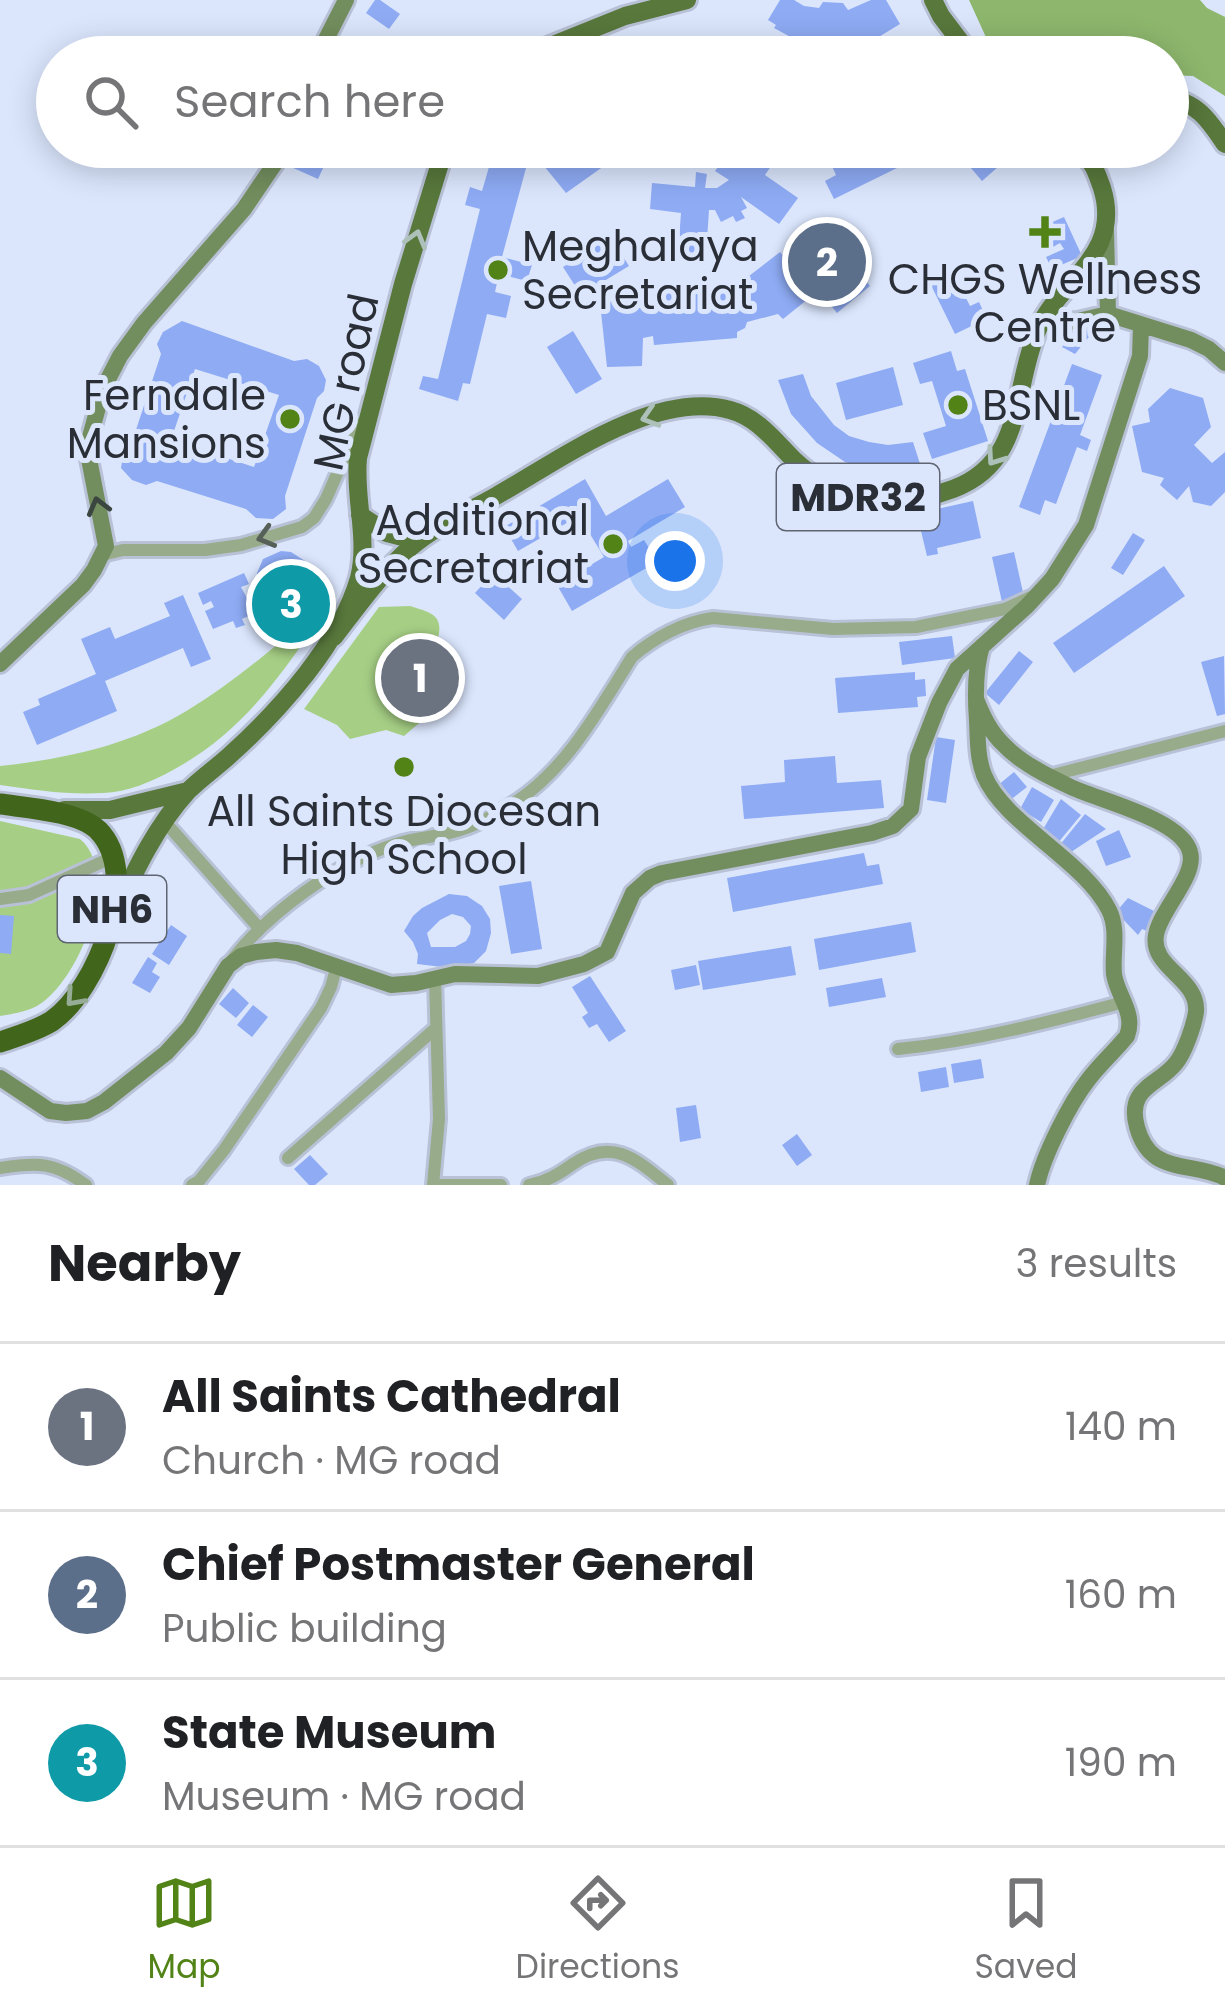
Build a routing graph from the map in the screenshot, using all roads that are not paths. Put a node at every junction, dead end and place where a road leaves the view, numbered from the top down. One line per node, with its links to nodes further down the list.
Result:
1 (346, 0): 4 (street)
2 (933, 0): 6 (main road)
3 (675, 2): 5 (main road)
4 (328, 36)
5 (576, 36)
6 (957, 36)
7 (1189, 104): 8 (main road)
8 (1225, 144)
9 (272, 168): 20 (street, one-way to 9)
10 (438, 168): 17 (main road, MG road, one-way to 10)
11 (1100, 168): 12 (main road)
12 (1105, 220): 13 (street); 14 (main road, MDR32)
13 (1108, 314): 14 (street); 15 (street)
14 (1041, 323): 19 (main road, MDR32, one-way to 19)
15 (1141, 325): 16 (street); 21 (street)
16 (1225, 363)
17 (377, 384): 18 (main road, MG road); 20 (street, one-way to 20)
18 (360, 515): 19 (main road); 22 (main road, MG road)
19 (418, 541): 22 (main road, MDR32)
20 (102, 555): 24 (street)
21 (1052, 579): 23 (street); 34 (street)
22 (334, 637): 28 (main road, MG road / MDR32)
23 (983, 645): 25 (street); 38 (street)
24 (0, 664)
25 (976, 699): 27 (street); 39 (street)
26 (1225, 730): 27 (street)
27 (1048, 776): 46 (street)
28 (188, 791): 30 (main road, MG road / MDR32); 31 (main road, MG road / MDR32)
29 (0, 804): 30 (highway, NH6)
30 (34, 809): 32 (highway, NH6)
31 (165, 822): 34 (street); 35 (main road, MG road / MDR32)
32 (112, 857): 33 (street); 35 (highway, NH6)
33 (0, 899)
34 (259, 928): 37 (street)
35 (108, 930): 41 (highway, NH6, one-way to 41)
36 (337, 964): 37 (street); 38 (street); 48 (street)
37 (227, 966): 43 (street)
38 (436, 978): 40 (street)
39 (1124, 1002): 42 (street); 53 (street)
40 (436, 1028): 44 (street); 49 (street)
41 (0, 1042)
42 (898, 1048)
43 (0, 1078)
44 (288, 1158)
45 (0, 1168): 47 (street)
46 (1224, 1176)
47 (86, 1185)
48 (192, 1185)
49 (437, 1185): 50 (street)
50 (501, 1185)
51 (529, 1185): 52 (street)
52 (668, 1185)
53 (1036, 1185)

